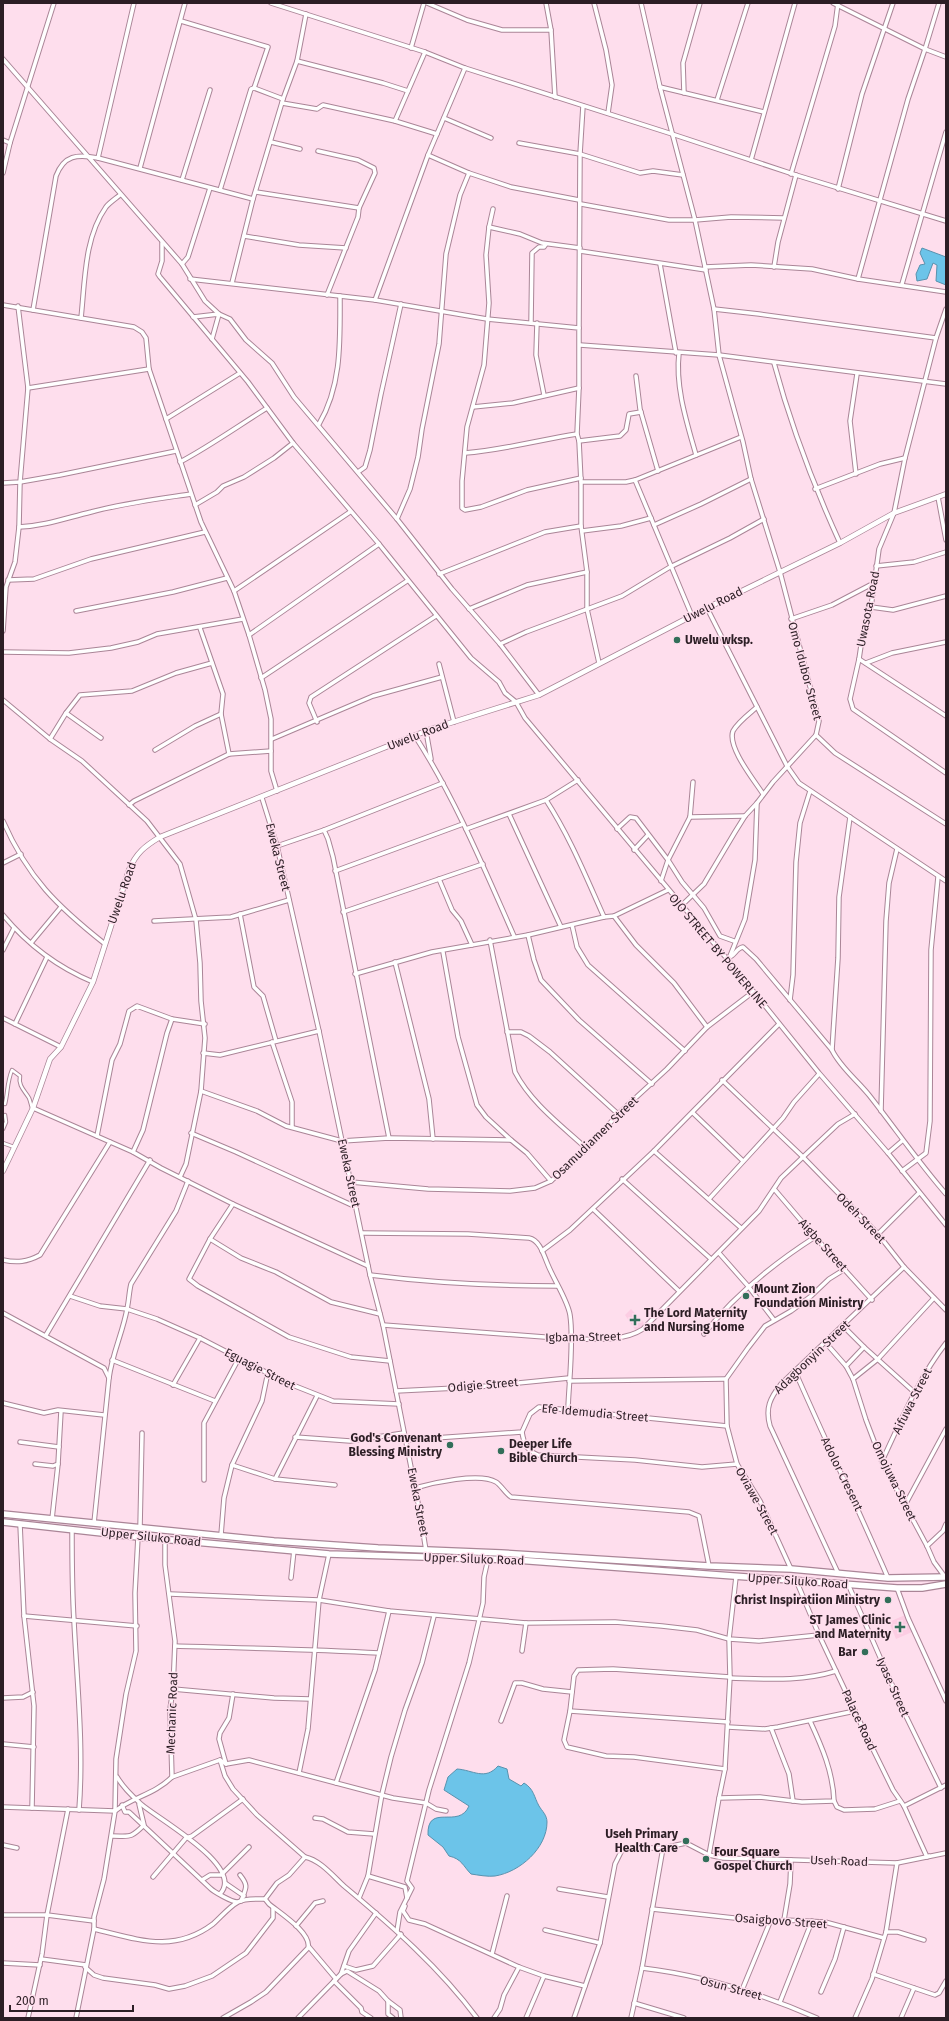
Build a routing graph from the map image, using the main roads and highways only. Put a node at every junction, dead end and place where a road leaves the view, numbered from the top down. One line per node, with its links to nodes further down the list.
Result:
1 (3, 1514): 3 (main road, Upper Siluko Road)
2 (3, 1522): 4 (main road, Upper Siluko Road)
3 (946, 1577)
4 (946, 1584)

